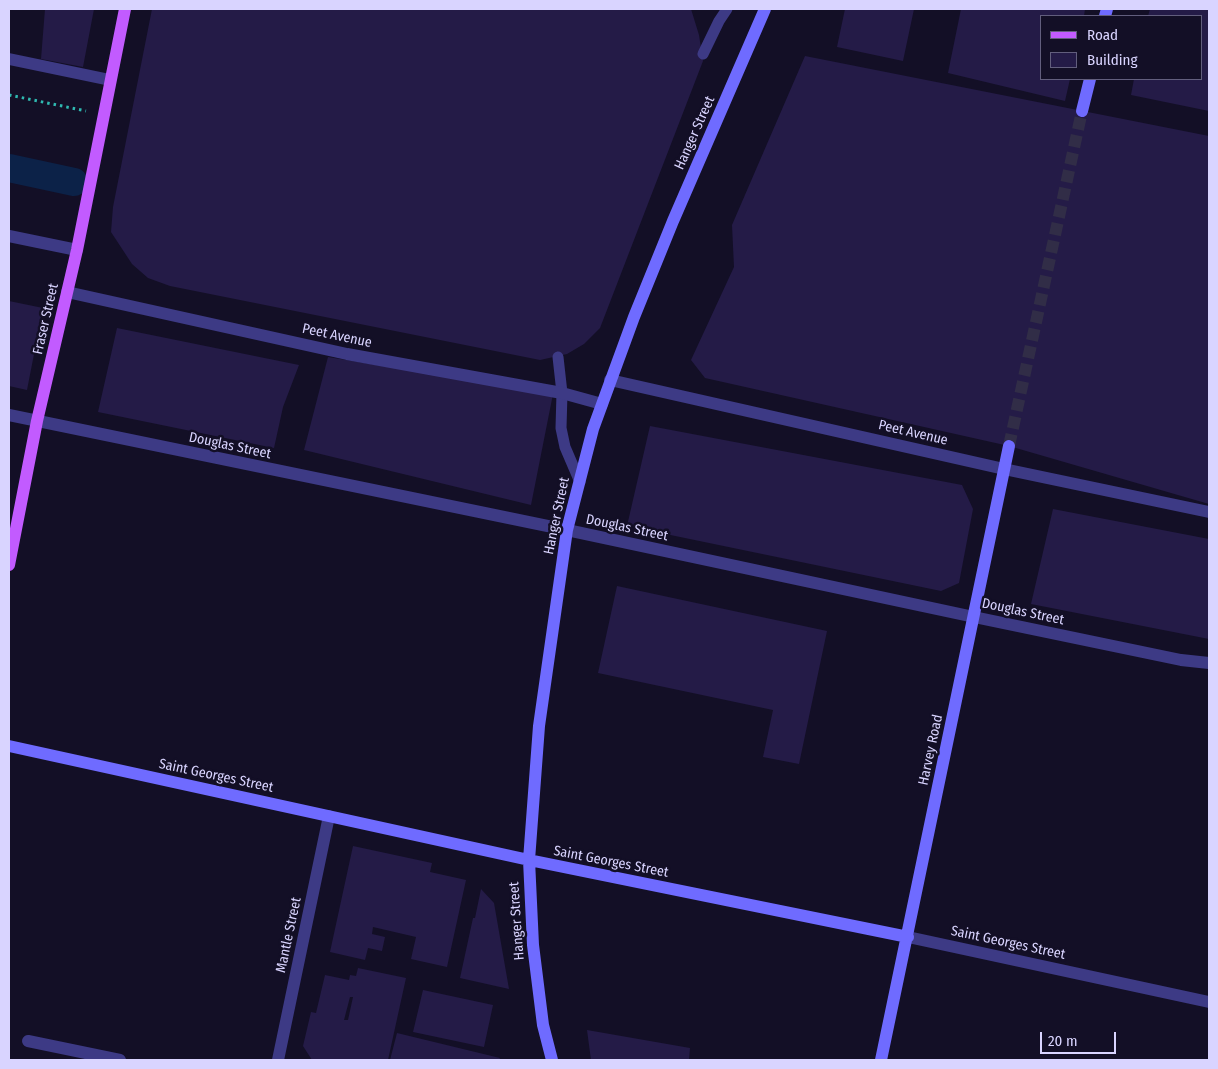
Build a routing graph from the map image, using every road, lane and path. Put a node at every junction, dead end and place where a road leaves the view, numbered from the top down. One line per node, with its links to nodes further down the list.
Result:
1 (125, 9): 6 (main road, Fraser Street)
2 (727, 9): 4 (lane)
3 (766, 9): 15 (main road, Hanger Street)
4 (703, 54)
5 (9, 59): 6 (street)
6 (110, 80): 10 (main road, Fraser Street)
7 (1090, 80): 9 (main road)
8 (9, 95): 10 (path)
9 (1082, 111)
10 (104, 115): 12 (main road, Fraser Street)
11 (9, 236): 12 (street)
12 (77, 250): 13 (main road, Fraser Street)
13 (67, 292): 16 (street, Peet Avenue); 19 (main road, Fraser Street)
14 (558, 357): 16 (lane)
15 (610, 380): 17 (main road, Hanger Street); 21 (street, Peet Avenue)
16 (562, 393): 17 (street, Peet Avenue); 22 (lane)
17 (602, 404): 22 (main road, Hanger Street)
18 (9, 415): 19 (street, Douglas Street)
19 (37, 421): 24 (street, Douglas Street); 25 (main road, Fraser Street)
20 (1008, 446): 21 (main road, Harvey Road)
21 (1004, 469): 23 (street, Peet Avenue); 26 (main road, Harvey Road)
22 (580, 482): 24 (main road, Hanger Street)
23 (1209, 512)
24 (567, 530): 26 (street, Douglas Street); 30 (main road, Hanger Street)
25 (9, 565)
26 (974, 617): 27 (street, Douglas Street); 31 (main road, Harvey Road)
27 (1209, 663)
28 (9, 746): 29 (main road, Saint Georges Street)
29 (329, 816): 30 (main road, Saint Georges Street); 35 (street, Mantle Street)
30 (529, 860): 31 (main road, Saint Georges Street); 36 (main road, Hanger Street)
31 (908, 937): 32 (street, Saint Georges Street); 37 (main road, Harvey Road)
32 (1209, 1002)
33 (28, 1041): 34 (street)
34 (120, 1060)
35 (278, 1060)
36 (552, 1060)
37 (881, 1060)

